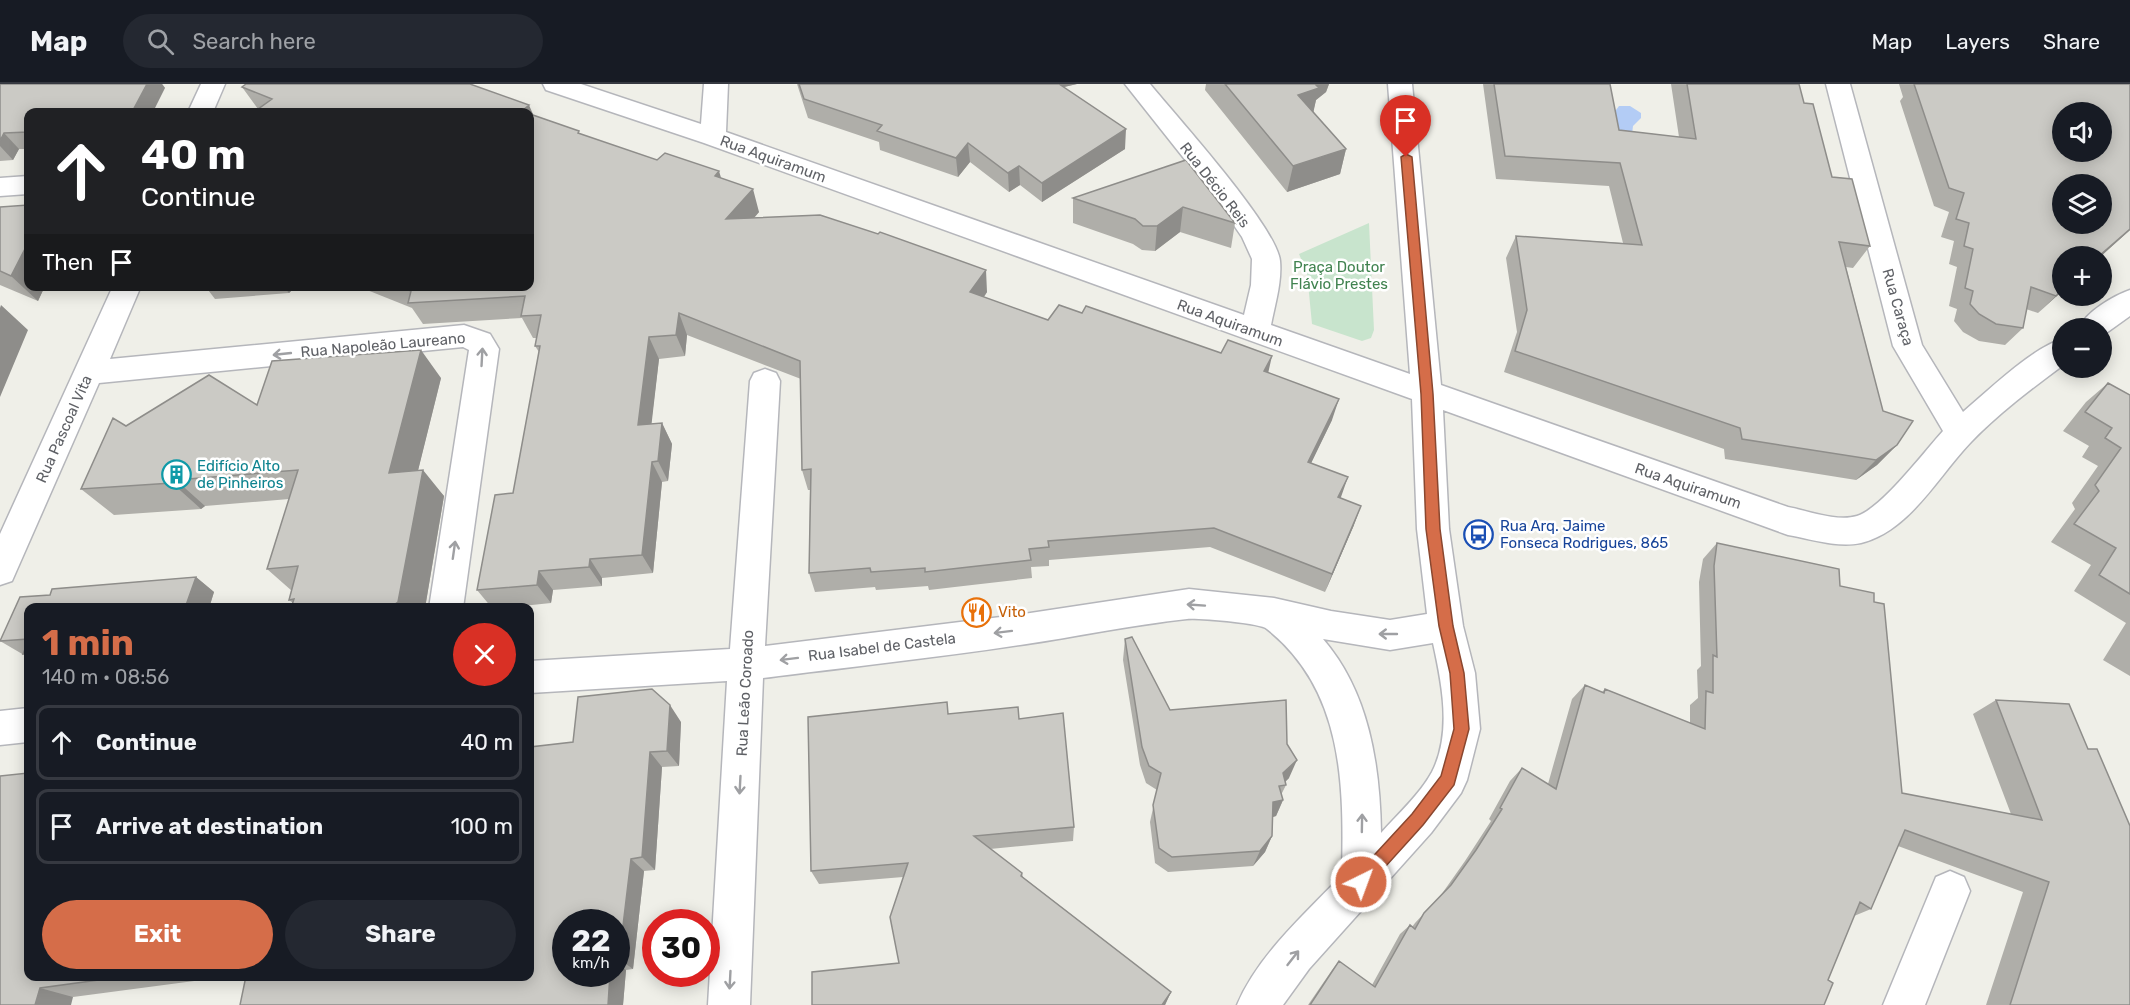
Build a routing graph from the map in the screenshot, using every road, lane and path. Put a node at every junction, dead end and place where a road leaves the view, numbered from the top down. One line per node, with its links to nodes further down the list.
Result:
1 (213, 84): 7 (street)
2 (555, 84): 8 (street, Rua Aquiramum)
3 (716, 84): 8 (street)
4 (1137, 84): 14 (street, Rua Décio Reis)
5 (1400, 84): 18 (street)
6 (1838, 84): 19 (street, Rua Caraça)
7 (203, 108)
8 (713, 137): 14 (street, Rua Aquiramum)
9 (24, 185): 10 (street)
10 (0, 187)
11 (125, 291): 16 (street, Rua Pascoal Vita)
12 (2130, 301): 13 (street)
13 (2106, 318)
14 (1255, 332): 18 (street, Rua Aquiramum)
15 (2052, 358): 19 (street)
16 (89, 372): 20 (street, Rua Pascoal Vita); 21 (street, Rua Napoleão Laureano, one-way to 16)
17 (765, 381): 24 (street, Rua Leão Coroado)
18 (1427, 394): 19 (street, Rua Aquiramum); 23 (street)
19 (1960, 433)
20 (0, 571)
21 (447, 603)
22 (1274, 612): 23 (street, Rua Isabel de Castela, one-way to 22); 24 (street, Rua Isabel de Castela, one-way to 24); 28 (street, one-way to 22)
23 (1446, 626): 28 (street)
24 (746, 664): 25 (street, Rua Isabel de Castela); 30 (street, Rua Leão Coroado, one-way to 30)
25 (534, 677)
26 (24, 725): 27 (street)
27 (0, 728)
28 (1361, 882): 31 (street, one-way to 28)
29 (1950, 891): 32 (street)
30 (729, 1005)
31 (1258, 1005)
32 (1904, 1005)

